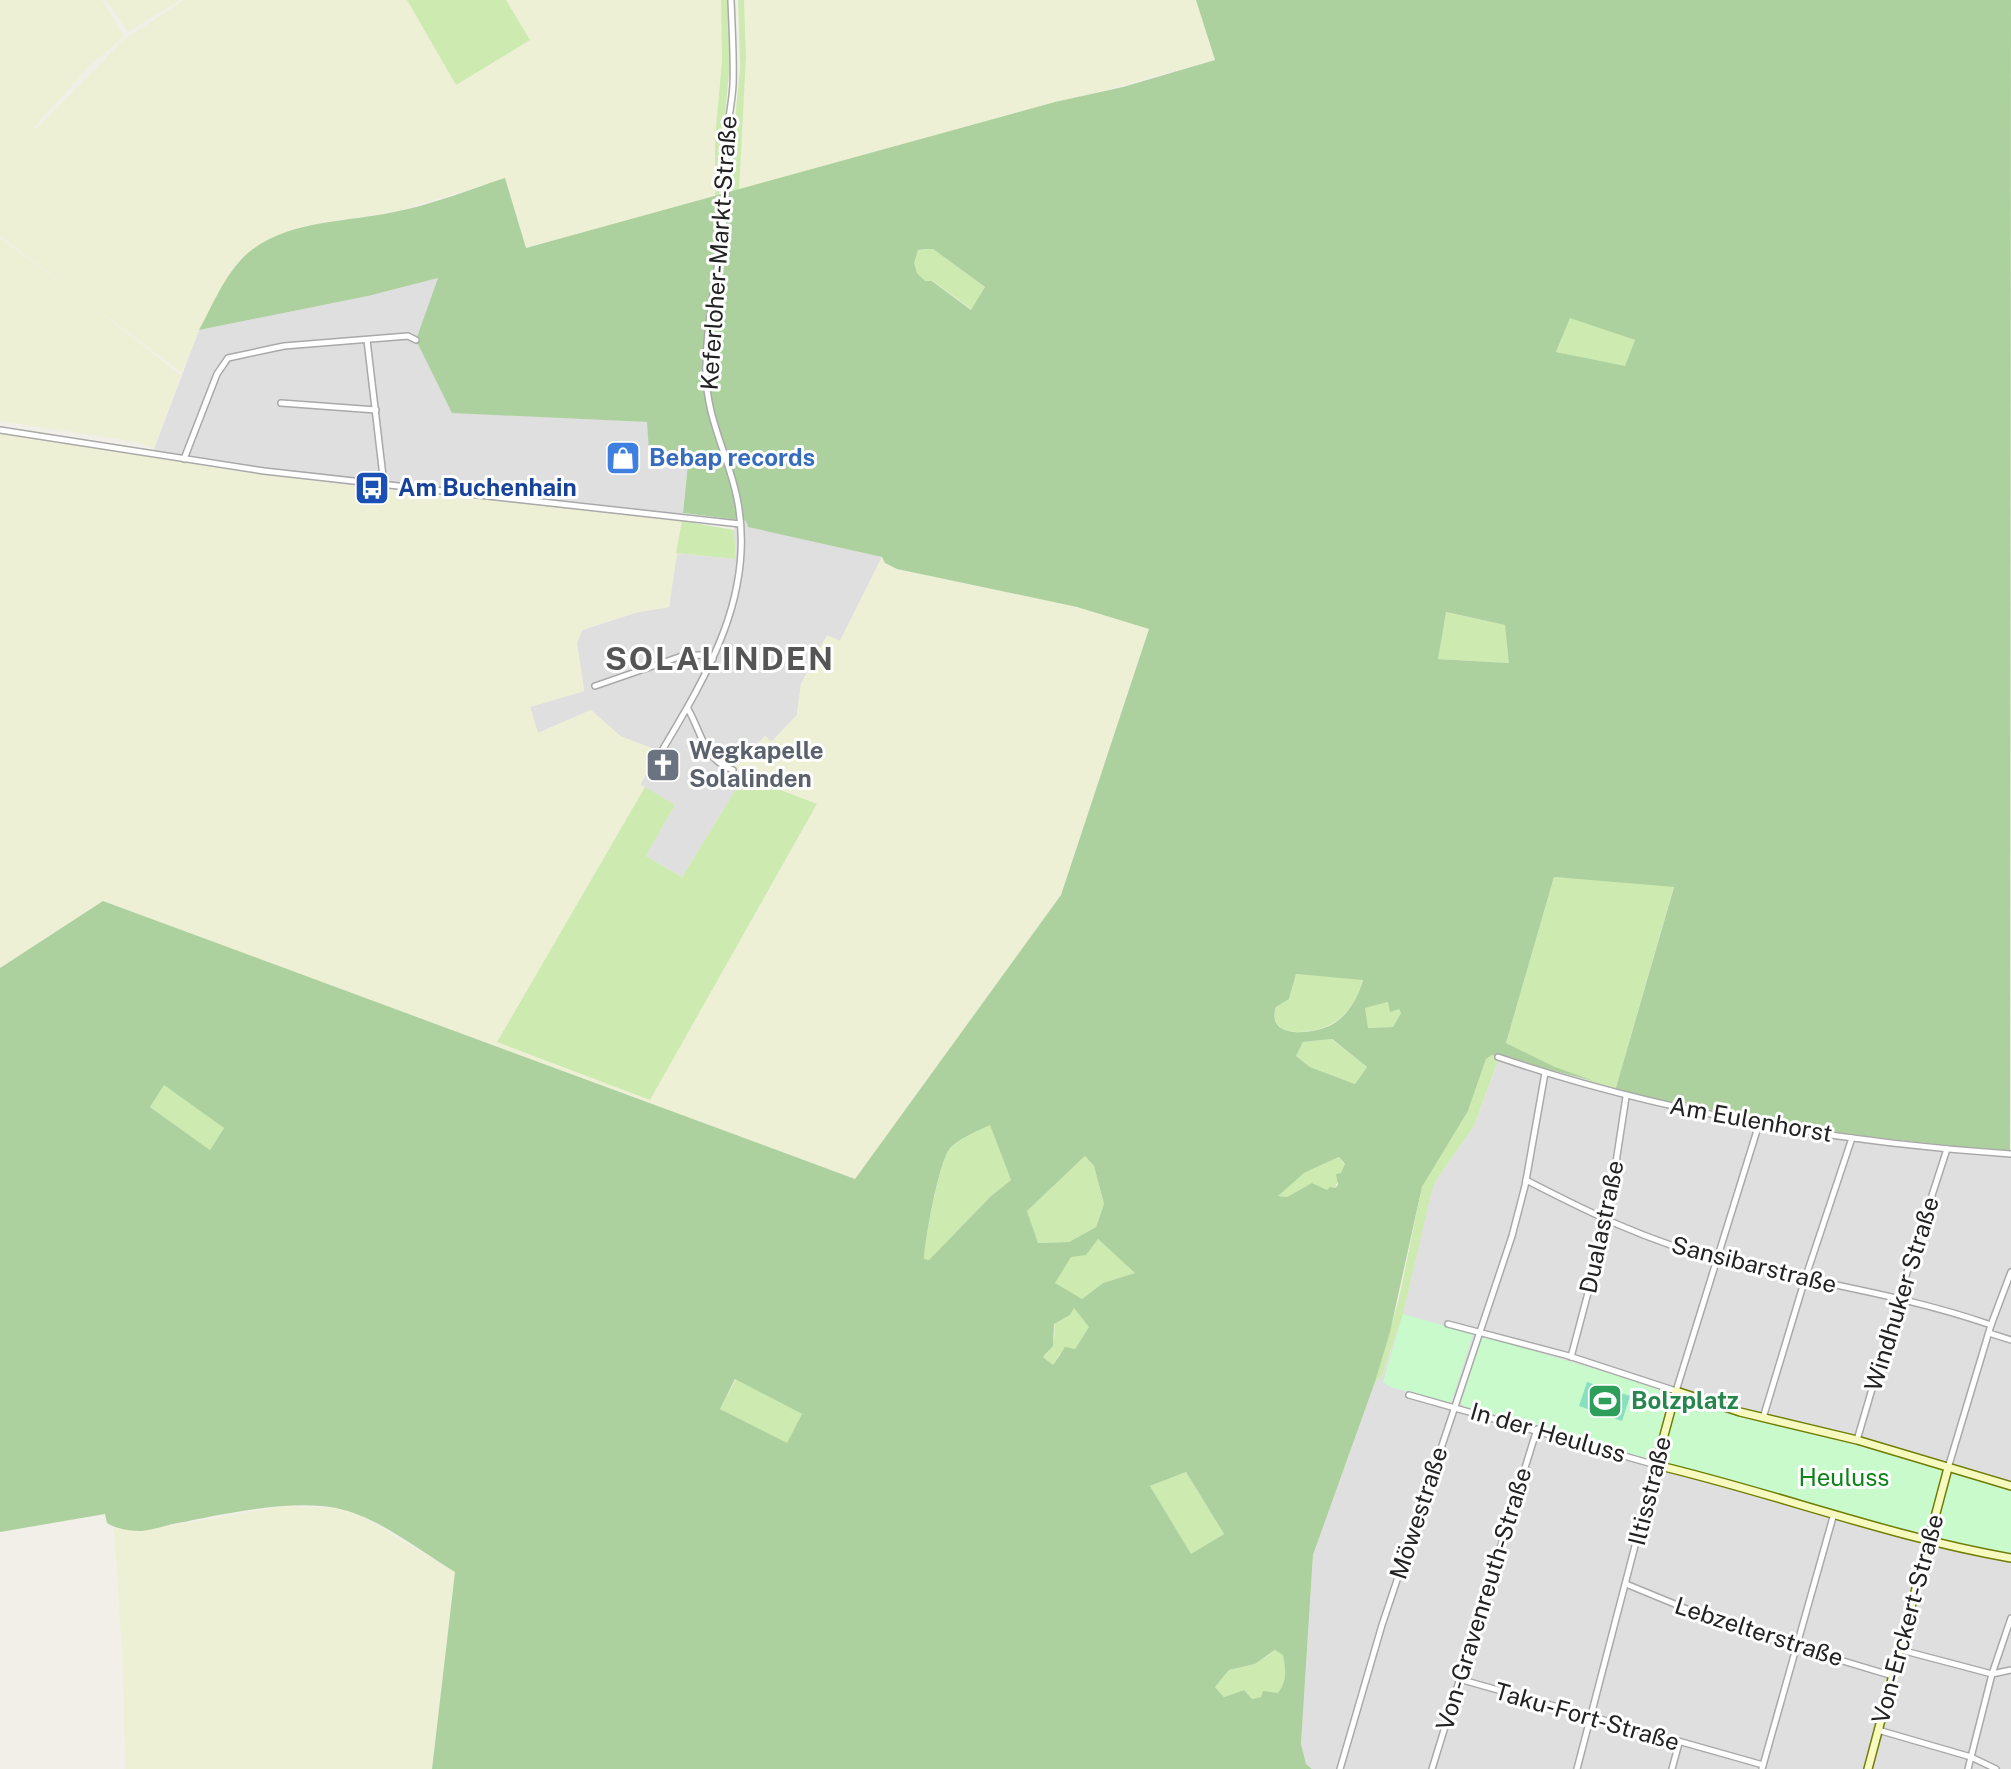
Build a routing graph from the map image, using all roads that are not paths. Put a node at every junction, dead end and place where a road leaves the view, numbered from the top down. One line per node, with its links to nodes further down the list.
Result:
1 (731, 0): 9 (street, Keferloher-Markt-Straße)
2 (367, 340): 3 (street); 5 (street); 7 (street)
3 (416, 340)
4 (281, 403): 5 (street)
5 (376, 410): 8 (street)
6 (0, 430): 7 (street)
7 (184, 459): 8 (street)
8 (384, 485): 9 (street)
9 (740, 524): 10 (street, Keferloher-Markt-Straße)
10 (713, 659): 11 (street); 12 (street, Keferloher-Markt-Straße)
11 (595, 686)
12 (688, 709): 13 (street, Keferloher-Markt-Straße); 14 (street)
13 (651, 769)
14 (733, 770)
15 (1498, 1057): 16 (street, Am Eulenhorst)
16 (1545, 1073): 17 (street, Am Eulenhorst); 22 (street, Möwestraße)
17 (1626, 1097): 18 (street, Am Eulenhorst); 23 (street, Dualastraße)
18 (1759, 1124): 19 (street, Am Eulenhorst); 24 (street, Iltisstraße)
19 (1852, 1138): 20 (street, Am Eulenhorst); 26 (street)
20 (1947, 1149): 21 (street, Am Eulenhorst); 27 (street, Windhuker Straße)
21 (2011, 1154)
22 (1526, 1180): 23 (street, Sansibarstraße); 30 (street, Möwestraße)
23 (1607, 1221): 24 (street, Sansibarstraße); 33 (street, Dualastraße)
24 (1716, 1259): 26 (street, Sansibarstraße); 34 (street, Iltisstraße)
25 (2011, 1272): 29 (street)
26 (1805, 1279): 27 (street, Sansibarstraße); 37 (street)
27 (1899, 1297): 29 (street, Sansibarstraße); 39 (street, Windhuker Straße)
28 (1448, 1324): 30 (street)
29 (1991, 1325): 31 (street)
30 (1480, 1332): 33 (street); 36 (street, Möwestraße)
31 (1989, 1333): 32 (street); 41 (street)
32 (2011, 1340)
33 (1571, 1357): 34 (street)
34 (1676, 1391): 37 (street); 40 (street, Iltisstraße)
35 (1409, 1395): 36 (street, In der Heuluss)
36 (1454, 1406): 38 (street, In der Heuluss); 59 (street, Möwestraße)
37 (1763, 1418): 39 (street)
38 (1537, 1429): 40 (street, In der Heuluss); 53 (street, Von-Gravenreuth-Straße)
39 (1857, 1440): 41 (street)
40 (1656, 1465): 43 (street, In der Heuluss); 46 (street, Iltisstraße)
41 (1948, 1468): 42 (street); 44 (street, Von-Erckert-Straße)
42 (2011, 1486)
43 (1833, 1517): 44 (street, In der Heuluss); 48 (street)
44 (1929, 1543): 45 (street, In der Heuluss); 49 (street, Von-Erckert-Straße)
45 (2011, 1558)
46 (1626, 1584): 48 (street, Lebzelterstraße); 54 (street, Iltisstraße)
47 (2011, 1618): 51 (street)
48 (1797, 1646): 52 (street, Lebzelterstraße); 58 (street)
49 (1901, 1650): 51 (street); 52 (street, Von-Erckert-Straße)
50 (2011, 1670): 51 (street)
51 (1992, 1674): 57 (street)
52 (1894, 1676): 55 (street, Von-Erckert-Straße)
53 (1459, 1679): 54 (street, Taku-Fort-Straße); 60 (street, Von-Gravenreuth-Straße)
54 (1591, 1718): 56 (street, Taku-Fort-Straße); 61 (street, Iltisstraße)
55 (1878, 1730): 57 (street); 63 (street, Von-Erckert-Straße)
56 (1679, 1743): 58 (street, Taku-Fort-Straße); 62 (street)
57 (1971, 1757): 64 (street); 65 (street)
58 (1762, 1767)
59 (1340, 1769)
60 (1432, 1769)
61 (1577, 1769)
62 (1672, 1769)
63 (1868, 1769)
64 (1968, 1769)
65 (1996, 1769)

